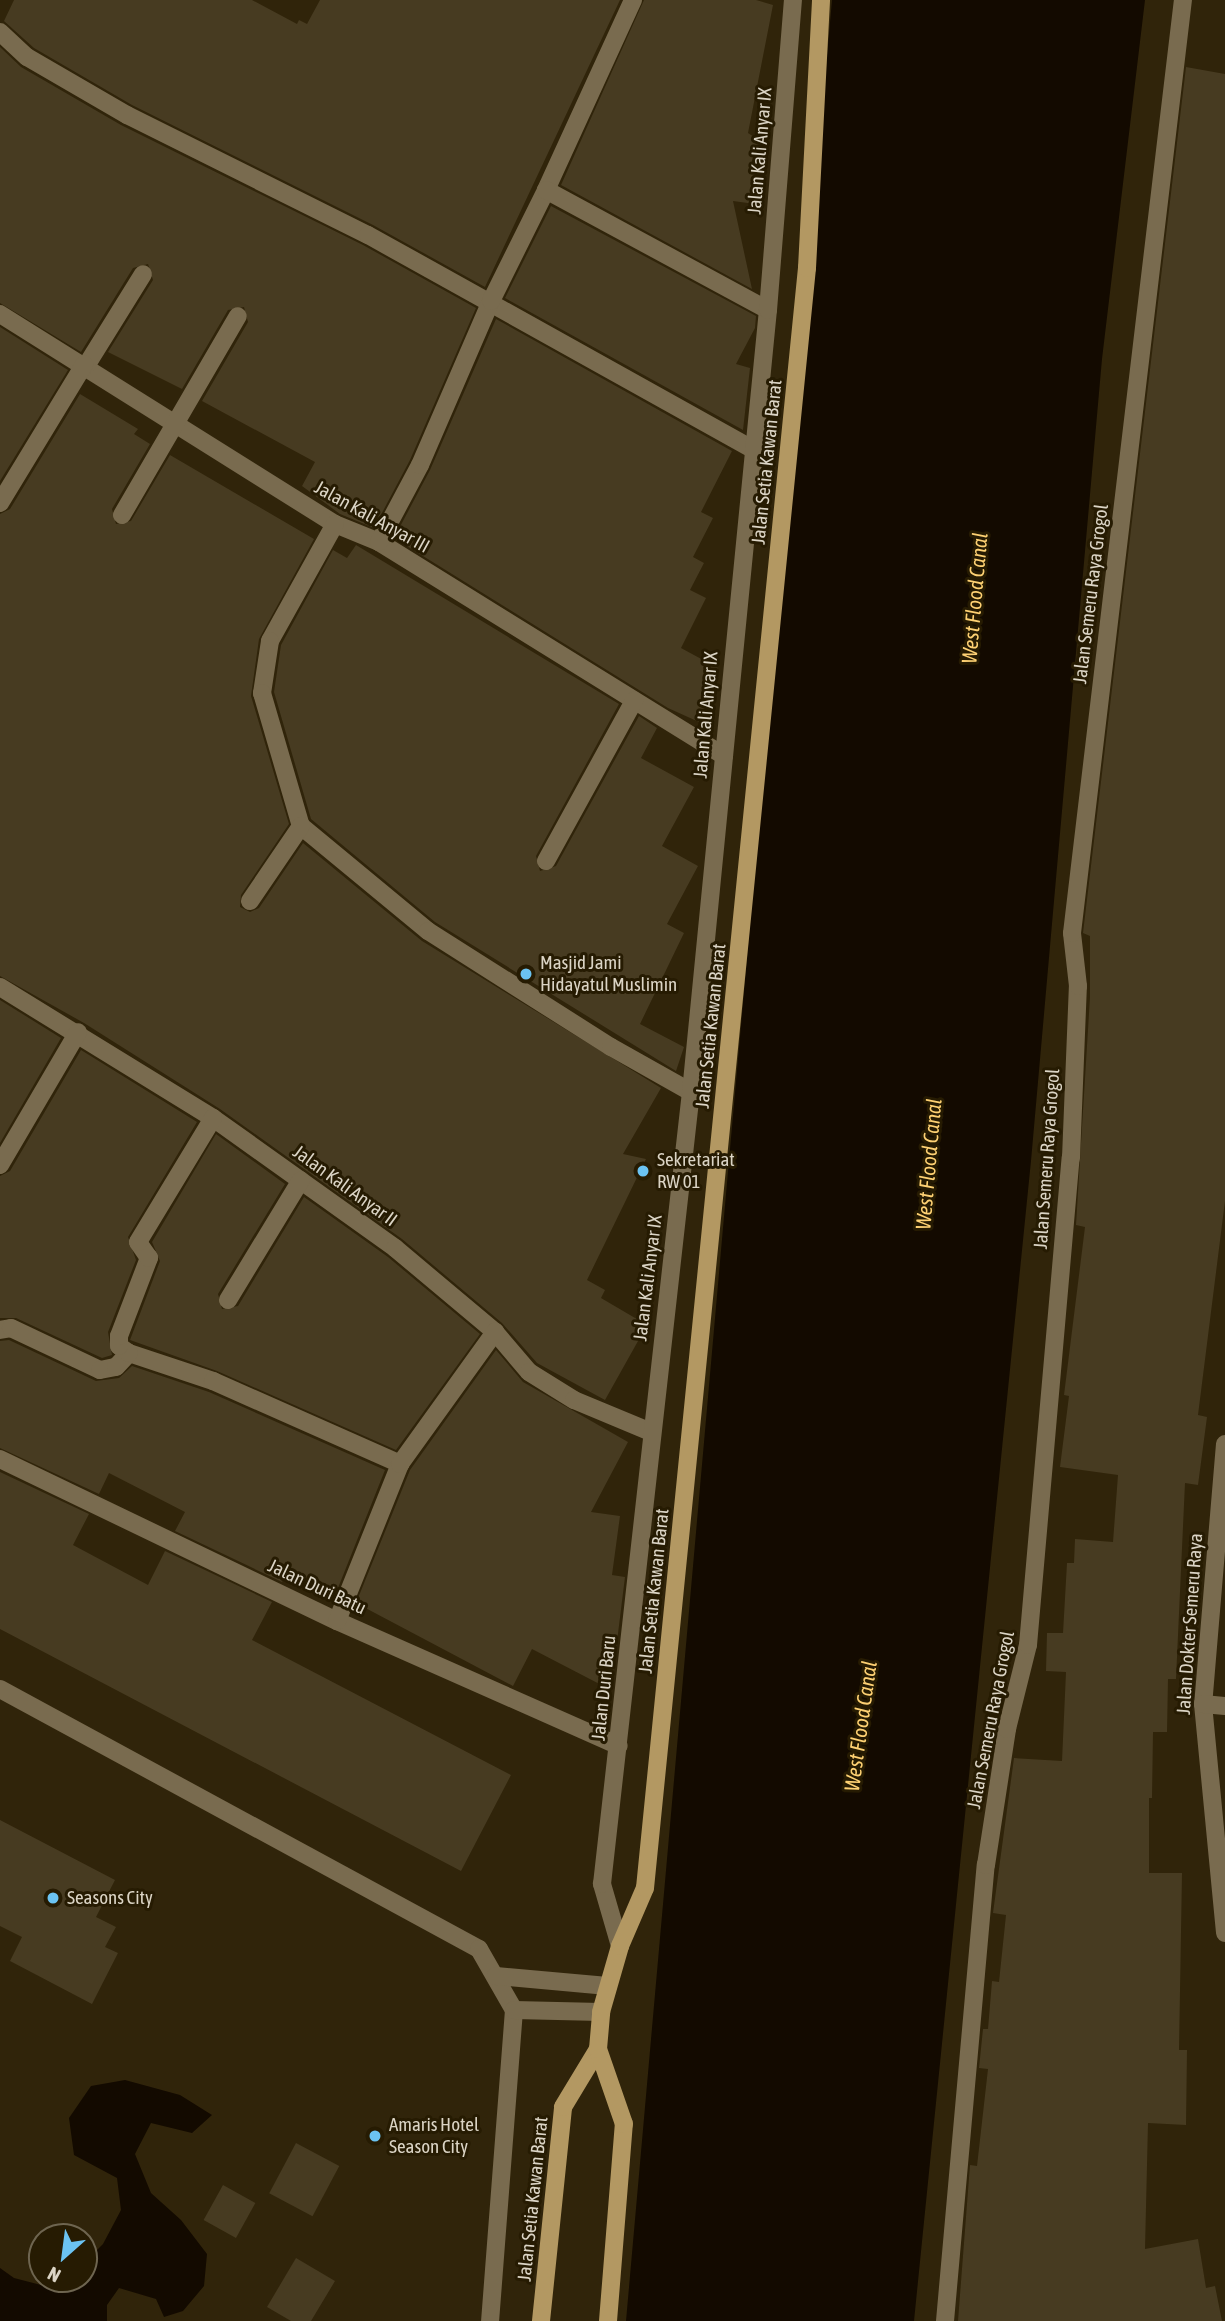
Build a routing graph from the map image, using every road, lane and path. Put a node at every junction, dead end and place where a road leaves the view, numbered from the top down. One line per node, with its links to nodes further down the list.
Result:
1 (633, 0): 6 (street)
2 (793, 0): 9 (street, Jalan Kali Anyar IX)
3 (821, 0): 46 (main road, Jalan Setia Kawan Barat)
4 (1183, 0): 55 (street, Jalan Semeru Raya Grogol)
5 (0, 32): 8 (street)
6 (546, 190): 8 (street); 9 (street)
7 (143, 274): 12 (street)
8 (491, 301): 14 (street); 18 (street)
9 (768, 310): 14 (street, Jalan Kali Anyar IX)
10 (0, 314): 12 (street, Jalan Kali Anyar III)
11 (238, 316): 13 (street)
12 (85, 365): 13 (street, Jalan Kali Anyar III); 15 (street)
13 (178, 424): 16 (street); 17 (street, Jalan Kali Anyar III)
14 (751, 448): 20 (street, Jalan Kali Anyar IX)
15 (0, 503)
16 (122, 515)
17 (335, 524): 18 (street, Jalan Kali Anyar III); 21 (street)
18 (379, 542): 19 (street, Jalan Kali Anyar III)
19 (634, 701): 20 (street, Jalan Kali Anyar III); 22 (street)
20 (724, 756): 26 (street, Jalan Kali Anyar IX)
21 (301, 826): 23 (street); 26 (street)
22 (546, 862)
23 (250, 901)
24 (0, 987): 25 (street, Jalan Kali Anyar II)
25 (78, 1032): 27 (street, Jalan Kali Anyar II); 28 (street)
26 (691, 1092): 34 (street, Jalan Kali Anyar IX)
27 (213, 1118): 29 (street, Jalan Kali Anyar II); 33 (street)
28 (0, 1165)
29 (301, 1180): 30 (street); 32 (street, Jalan Kali Anyar II)
30 (228, 1300)
31 (0, 1330): 33 (street)
32 (495, 1332): 34 (street, Jalan Kali Anyar II); 37 (street)
33 (129, 1353): 37 (street)
34 (651, 1432): 43 (street, Jalan Duri Baru)
35 (1225, 1444): 38 (street, Jalan Dokter Semeru Raya)
36 (0, 1459): 39 (street, Jalan Duri Batu)
37 (400, 1464): 39 (street)
38 (1220, 1544): 41 (street, Jalan Dokter Semeru Raya)
39 (337, 1621): 43 (street, Jalan Duri Batu)
40 (0, 1689): 47 (street)
41 (1203, 1704): 42 (street); 44 (street, Jalan Dokter Semeru Raya)
42 (1225, 1706)
43 (619, 1746): 46 (street, Jalan Duri Baru)
44 (1220, 1858): 45 (street, Jalan Dokter Semeru Raya)
45 (1225, 1933)
46 (620, 1946): 48 (main road, Jalan Setia Kawan Barat)
47 (496, 1976): 48 (street); 49 (street)
48 (608, 1986): 50 (main road, Jalan Setia Kawan Barat)
49 (514, 2010): 50 (street); 52 (street)
50 (601, 2012): 51 (main road, Jalan Setia Kawan Barat)
51 (598, 2049): 53 (main road, Jalan Setia Kawan Barat); 54 (main road, Jalan Setia Kawan Barat)
52 (490, 2321)
53 (541, 2321)
54 (608, 2321)
55 (945, 2321)

